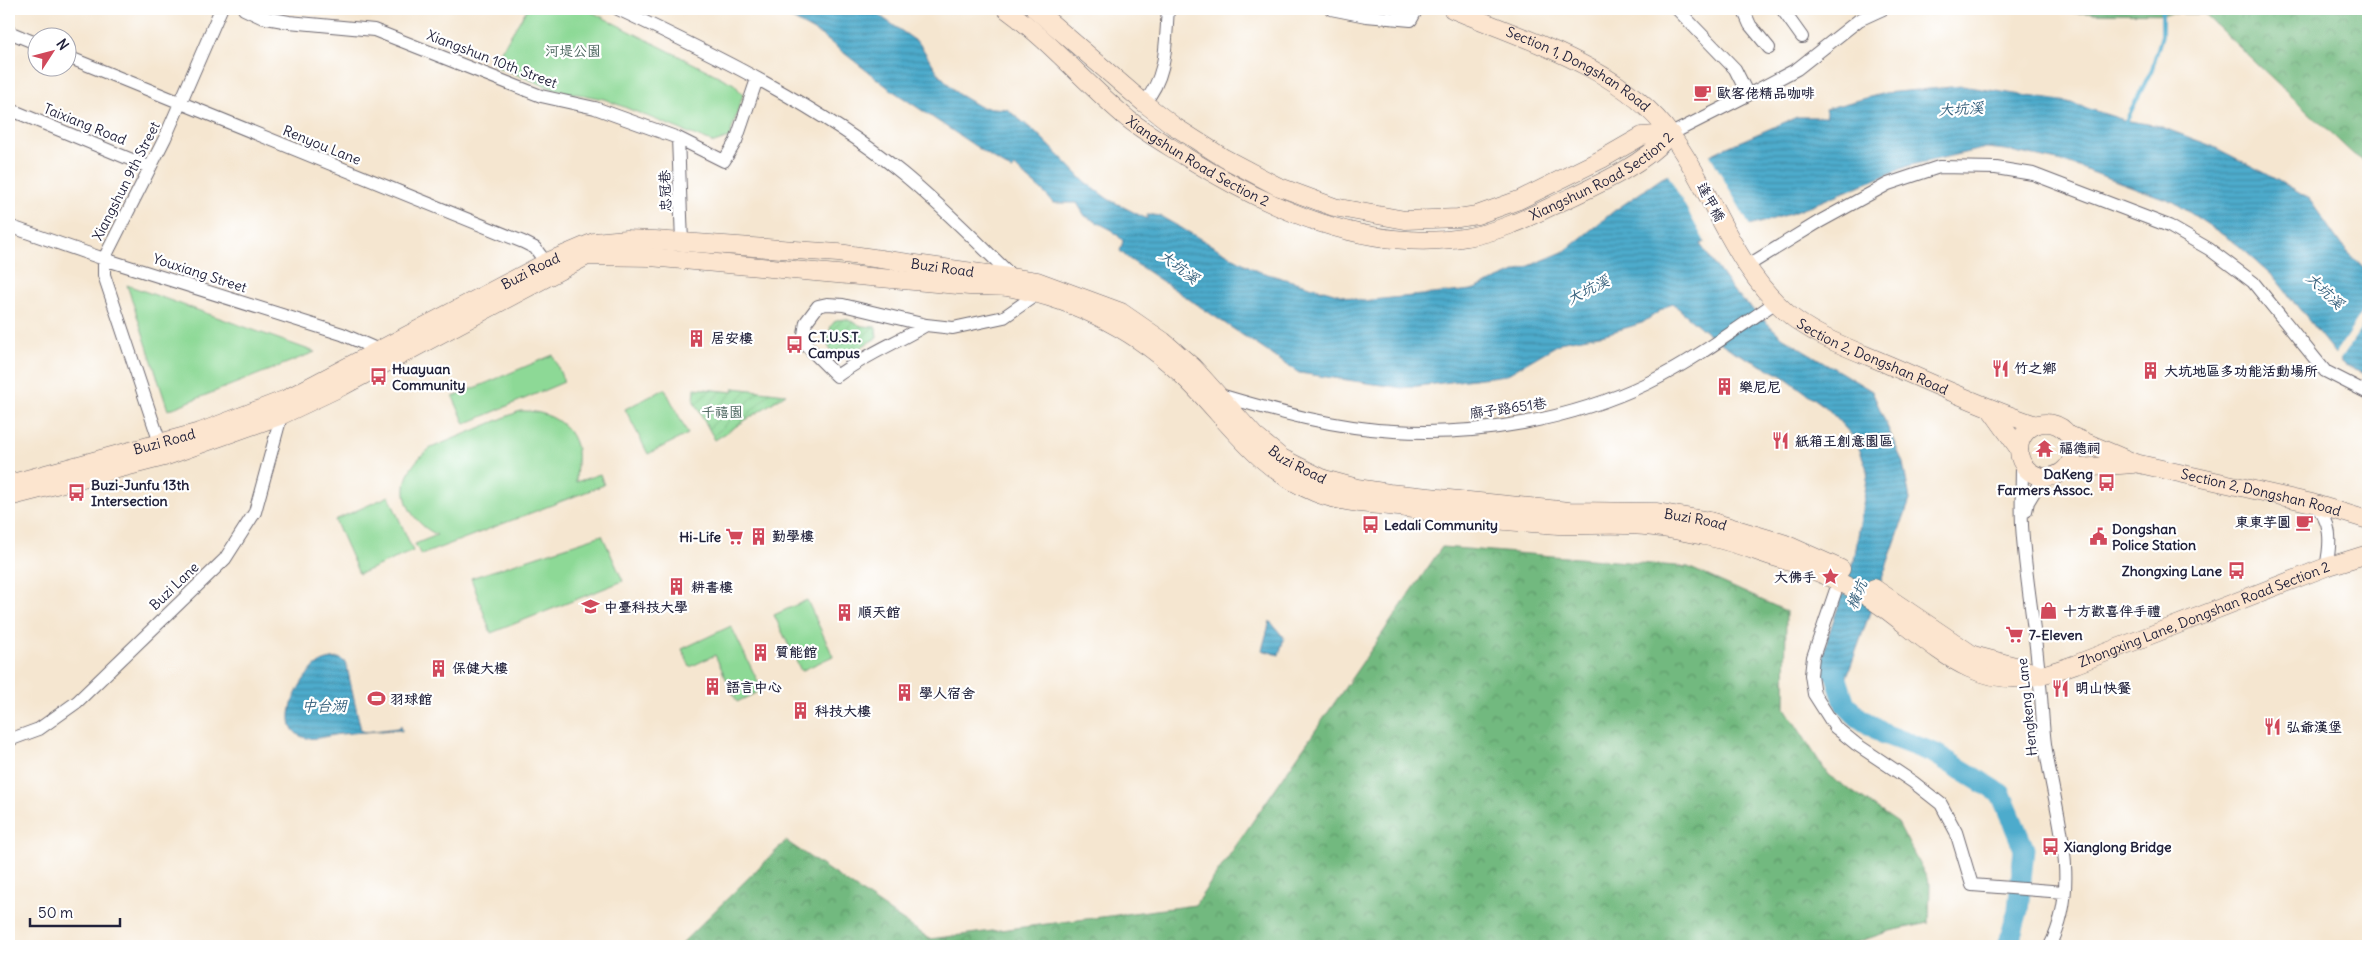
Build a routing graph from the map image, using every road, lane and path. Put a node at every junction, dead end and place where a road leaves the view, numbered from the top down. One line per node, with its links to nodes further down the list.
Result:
1 (221, 9): 21 (street, Xiangshun 9th Street)
2 (244, 9): 25 (street, Xiangshun 10th Street)
3 (618, 9): 19 (street)
4 (1006, 9): 24 (main road, Xiangshun Road Section 2)
5 (1035, 9): 22 (main road, Xiangshun Road Section 2)
6 (1168, 9): 22 (street)
7 (1331, 9): 8 (street)
8 (1417, 9)
9 (1452, 9): 24 (main road, Section 1, Dongshan Road)
10 (1677, 9): 20 (street)
11 (1743, 9): 17 (street)
12 (1782, 9): 15 (street)
13 (1883, 9): 20 (street)
14 (9, 32): 16 (street)
15 (1802, 36)
16 (28, 40)
17 (1769, 48)
18 (78, 62): 21 (street, Renyou Lane)
19 (756, 79): 25 (street, Xiangshun 10th Street); 34 (street)
20 (1748, 95): 24 (street)
21 (181, 103): 27 (street, Xiangshun 9th Street); 33 (street, Renyou Lane)
22 (1144, 103): 24 (main road, Xiangshun Road Section 2)
23 (9, 110): 27 (street, Taixiang Road)
24 (1671, 134): 26 (main road, Section 1, Dongshan Road)
25 (678, 138): 29 (street, 忠冠巷)
26 (1684, 155): 30 (main road, 逢甲橋)
27 (149, 167): 31 (street, Xiangshun 9th Street)
28 (9, 226): 31 (street, Youxiang Street)
29 (682, 242): 33 (main road, Buzi Road); 34 (main road, Buzi Road)
30 (1737, 250): 32 (main road, Section 2, Dongshan Road)
31 (104, 259): 38 (street, Youxiang Street); 45 (street, Xiangshun 9th Street)
32 (1747, 266): 36 (main road, Section 2, Dongshan Road); 39 (street)
33 (550, 269): 34 (main road, Buzi Road); 38 (main road, Buzi Road); 41 (main road, Buzi Road)
34 (1011, 282): 35 (main road, Buzi Road)
35 (1037, 288): 37 (street); 40 (main road, Buzi Road); 57 (main road, Buzi Road)
36 (1770, 306): 40 (street, 廍子路651巷); 42 (main road, Section 2, Dongshan Road)
37 (926, 326): 37 (street)
38 (381, 350): 41 (main road, Buzi Road)
39 (2368, 393)
40 (1220, 395): 57 (main road, Buzi Road)
41 (284, 407): 45 (main road, Buzi Road); 59 (street, Buzi Lane)
42 (1991, 410): 43 (main road, Section 2, Dongshan Road); 46 (main road)
43 (2036, 425): 44 (main road); 46 (main road)
44 (2069, 435): 47 (main road, Section 2, Dongshan Road); 48 (main road)
45 (162, 450): 50 (main road, Buzi Road); 51 (main road, Buzi Road)
46 (2020, 455): 49 (main road); 54 (street, Hengkeng Lane)
47 (2135, 463): 48 (main road); 52 (main road, Section 2, Dongshan Road)
48 (2066, 469): 49 (main road)
49 (2043, 477): 54 (street)
50 (9, 484)
51 (9, 497)
52 (2312, 503): 53 (main road, Section 2, Dongshan Road); 56 (street)
53 (2368, 520)
54 (2022, 526): 58 (street, Hengkeng Lane)
55 (2368, 554): 56 (main road, Zhongxing Lane, Dongshan Road Section 2)
56 (2326, 567): 58 (main road, Zhongxing Lane, Dongshan Road Section 2)
57 (1842, 576): 58 (main road); 60 (street)
58 (2040, 676): 60 (street, Hengkeng Lane)
59 (9, 740)
60 (2064, 892): 61 (street, Hengkeng Lane)
61 (2050, 946)

